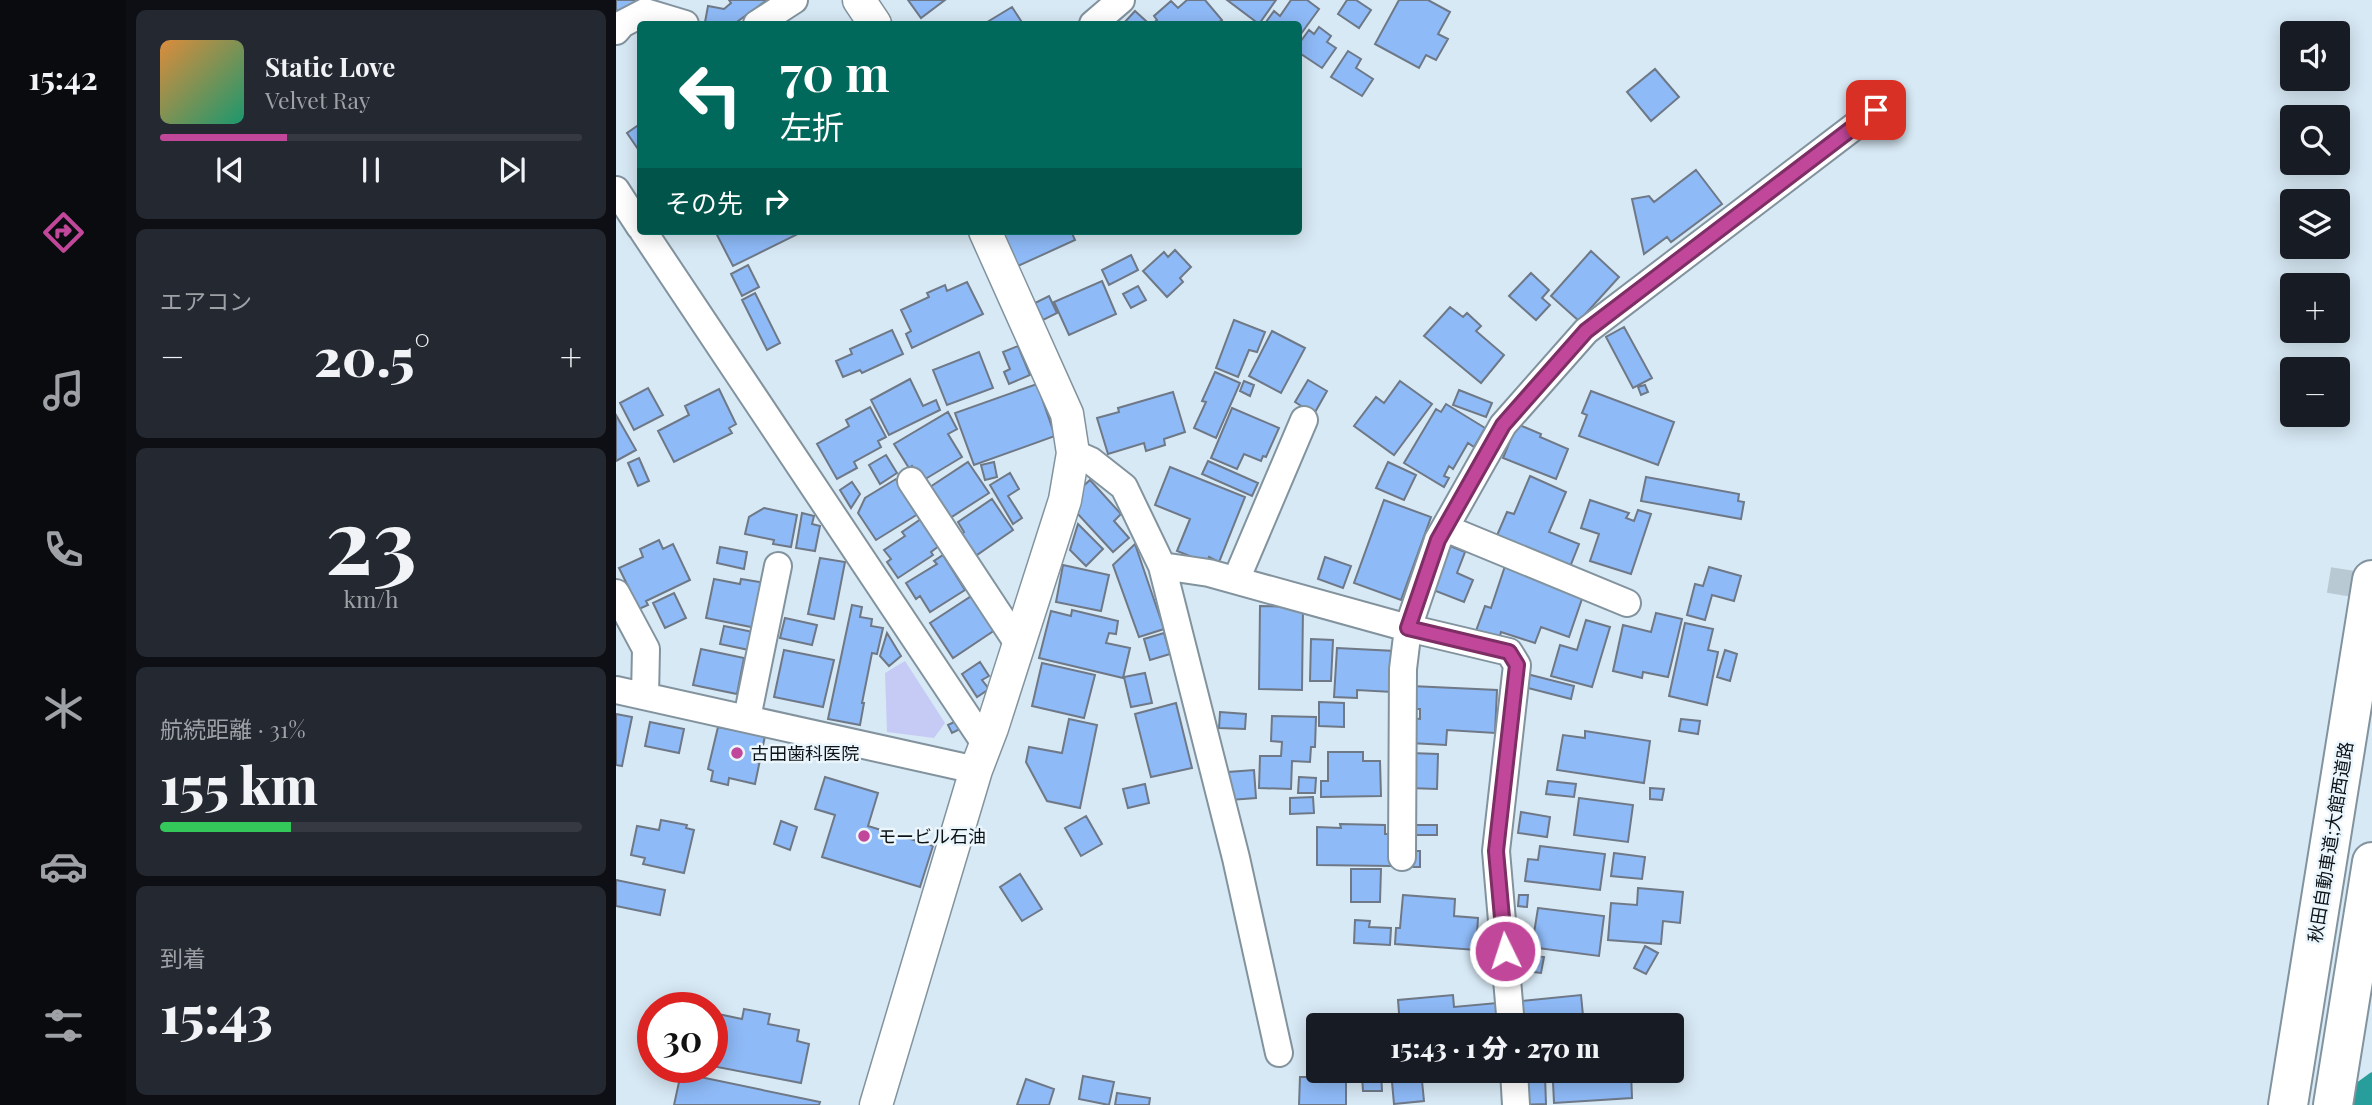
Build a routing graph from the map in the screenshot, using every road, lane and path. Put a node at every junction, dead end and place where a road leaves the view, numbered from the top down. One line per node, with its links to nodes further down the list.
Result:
1 (794, 0): 5 (street)
2 (859, 0): 6 (street)
3 (1121, 0): 7 (street)
4 (675, 21): 8 (street)
5 (762, 21)
6 (873, 21)
7 (1096, 21)
8 (616, 31)
9 (1876, 110): 17 (street)
10 (616, 190): 11 (street)
11 (637, 222)
12 (646, 235): 29 (street)
13 (987, 235): 15 (street)
14 (1304, 420): 20 (street)
15 (1073, 453): 19 (street); 25 (street)
16 (911, 481): 25 (street)
17 (1445, 528): 23 (street); 24 (street)
18 (778, 566): 28 (street)
19 (1162, 566): 20 (street); 33 (street)
20 (1236, 580): 24 (street)
21 (2372, 580): 37 (highway, 秋田自動車道;大館西道路)
22 (616, 593): 27 (street)
23 (1627, 603)
24 (1408, 628): 30 (street); 32 (street)
25 (1018, 645): 29 (street)
26 (616, 690): 27 (street)
27 (645, 696): 28 (street)
28 (747, 718): 29 (street)
29 (981, 757): 35 (street)
30 (1402, 857)
31 (2372, 862): 38 (highway)
32 (1510, 1013)
33 (1279, 1053)
34 (1515, 1083): 36 (street)
35 (876, 1105)
36 (1516, 1105)
37 (2288, 1105)
38 (2333, 1105)

